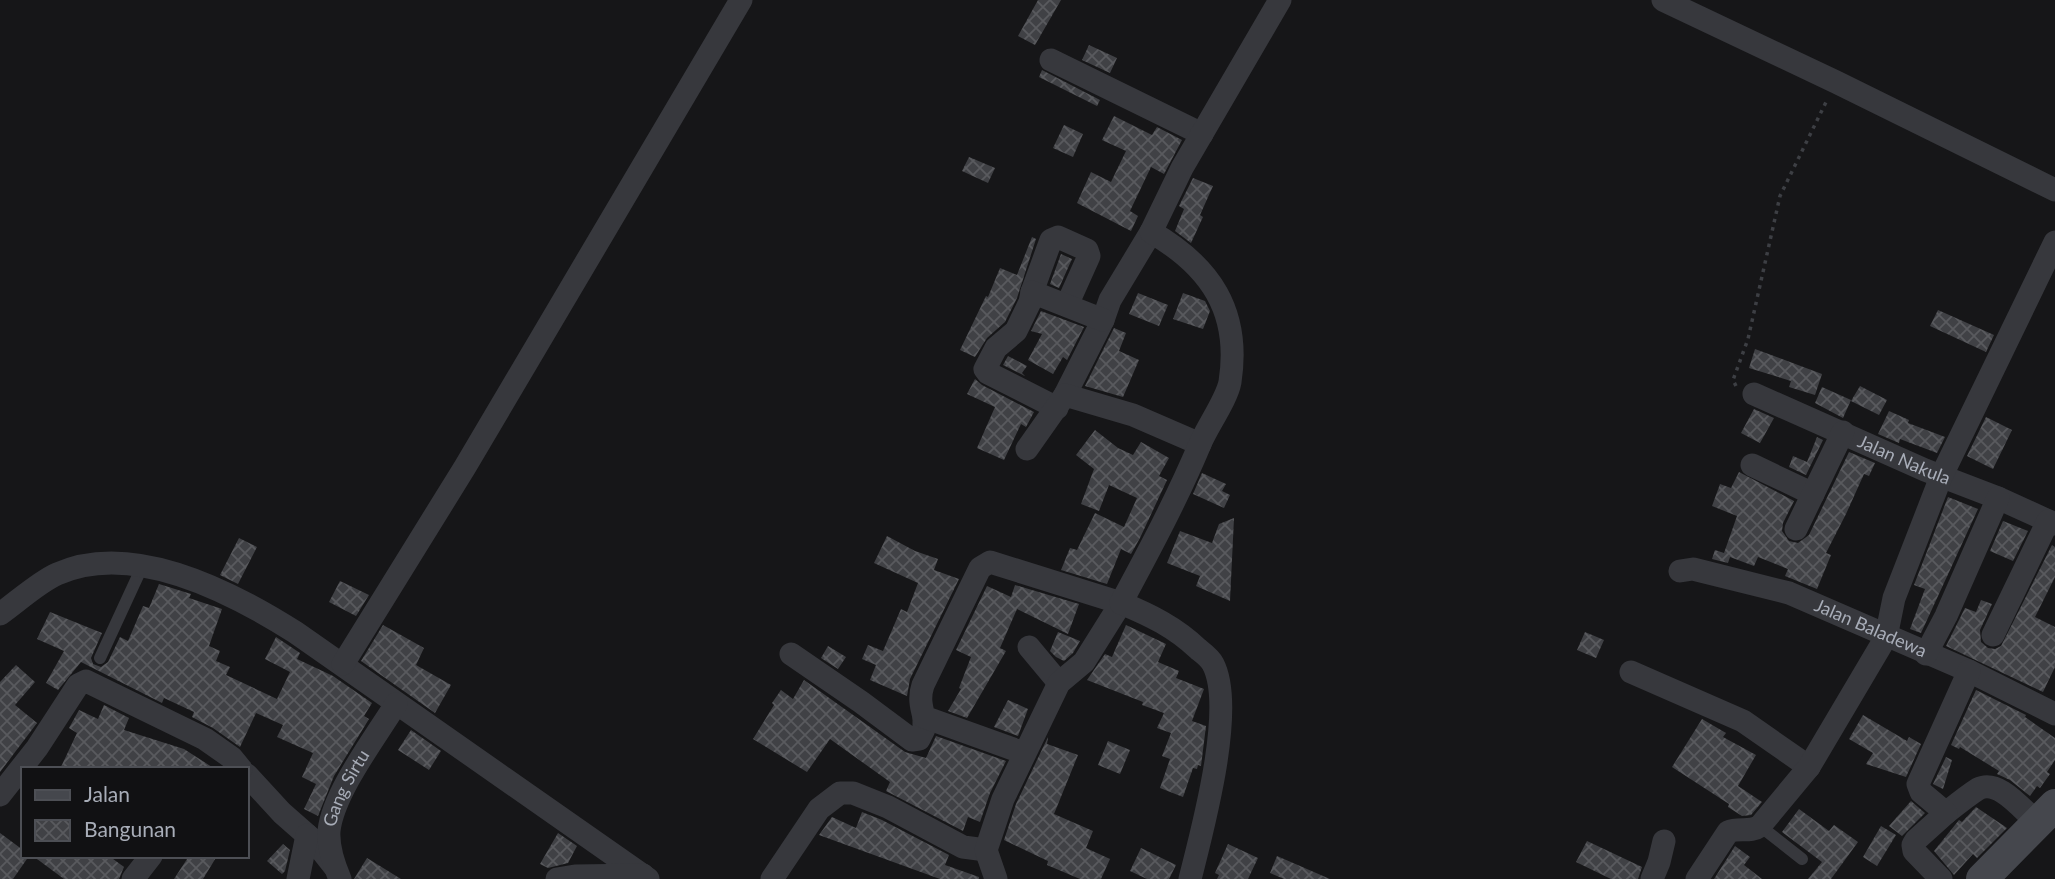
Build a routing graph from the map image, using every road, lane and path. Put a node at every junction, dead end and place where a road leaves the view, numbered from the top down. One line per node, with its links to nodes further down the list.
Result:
1 (741, 0): 34 (street)
2 (1280, 0): 6 (street)
3 (1663, 0): 5 (street)
4 (1051, 60): 6 (street)
5 (1836, 82): 7 (street); 13 (path)
6 (1202, 134): 8 (street)
7 (2055, 190)
8 (1151, 232): 12 (street); 16 (street)
9 (2055, 242): 19 (street)
10 (1032, 292): 11 (street); 11 (street); 14 (street)
11 (1067, 305): 12 (street)
12 (1103, 320): 14 (street)
13 (1754, 394): 15 (street, Jalan Nakula)
14 (1061, 401): 16 (street); 17 (street)
15 (1843, 432): 19 (street, Jalan Nakula); 20 (street)
16 (1200, 444): 26 (street)
17 (1027, 449)
18 (1752, 465): 20 (street)
19 (1941, 477): 21 (street, Jalan Nakula); 29 (street)
20 (1813, 494): 23 (street)
21 (1998, 498): 22 (street, Jalan Nakula); 32 (street)
22 (2052, 522): 28 (street)
23 (1796, 529)
24 (142, 567): 27 (street); 33 (lane); 34 (street)
25 (1680, 571): 29 (street, Jalan Baladewa)
26 (1121, 603): 37 (street); 40 (street); 63 (street)
27 (0, 614)
28 (1993, 635)
29 (1886, 637): 32 (street, Jalan Baladewa); 42 (street)
30 (1029, 647): 37 (street)
31 (791, 654): 40 (street)
32 (1926, 654): 35 (street, Jalan Baladewa)
33 (100, 658)
34 (343, 664): 38 (street)
35 (1969, 671): 39 (street, Jalan Baladewa); 48 (street)
36 (1631, 672): 42 (street)
37 (1059, 683): 41 (street)
38 (396, 704): 56 (street, Gang Sirtu); 57 (street)
39 (2055, 714)
40 (924, 717): 41 (street)
41 (1024, 753): 53 (street)
42 (1809, 766): 50 (street)
43 (22, 767): 44 (street)
44 (238, 767)
45 (21, 768): 47 (street)
46 (248, 781): 51 (street)
47 (0, 795)
48 (1946, 813): 49 (street); 66 (street)
49 (2046, 814): 67 (main road)
50 (1759, 826): 55 (lane); 65 (street)
51 (307, 835): 56 (street); 59 (street)
52 (1664, 841): 64 (street)
53 (986, 850): 61 (street); 62 (street)
54 (149, 858): 58 (street)
55 (1802, 859)
56 (337, 873)
57 (645, 877): 60 (street)
58 (133, 879)
59 (298, 879)
60 (557, 879)
61 (772, 879)
62 (996, 879)
63 (1190, 879)
64 (1651, 879)
65 (1697, 879)
66 (1941, 879)
67 (1982, 879)

